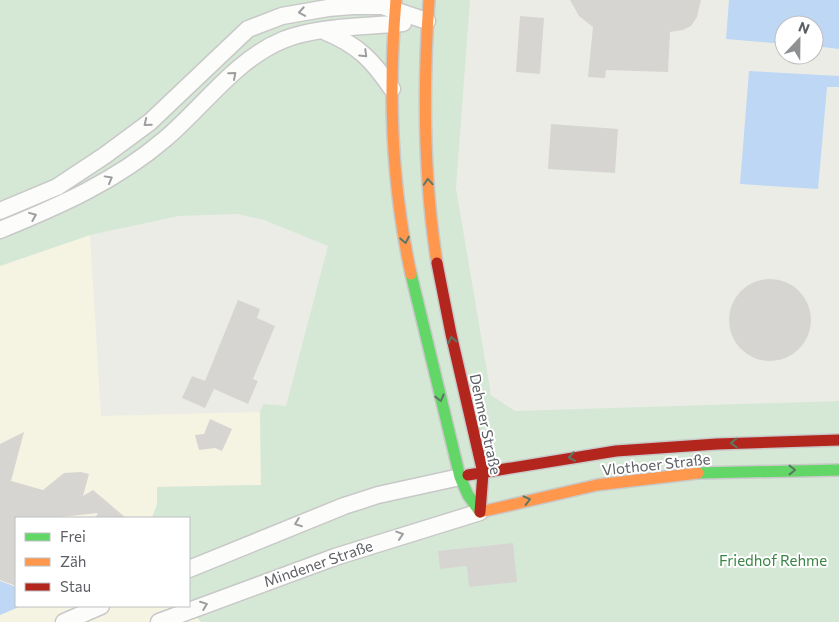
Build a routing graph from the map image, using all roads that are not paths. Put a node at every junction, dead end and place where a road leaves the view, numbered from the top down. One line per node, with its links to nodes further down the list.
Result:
1 (429, 0): 4 (main road, Dehmer Straße)
2 (335, 4): 3 (street); 7 (street, one-way to 7)
3 (395, 11): 4 (street); 5 (street); 6 (main road)
4 (427, 21): 11 (main road, Dehmer Straße, one-way to 4)
5 (324, 32): 6 (street, one-way to 6); 8 (street, one-way to 5)
6 (392, 89): 12 (main road, one-way to 12)
7 (0, 211)
8 (0, 230)
9 (839, 440): 11 (main road, Vlothoer Straße, one-way to 11)
10 (839, 470): 13 (main road, Vlothoer Straße, one-way to 10)
11 (483, 472): 12 (main road); 13 (main road, Dehmer Straße)
12 (460, 477): 13 (main road); 14 (street, one-way to 14)
13 (480, 512): 18 (street, Mindener Straße, one-way to 13)
14 (190, 569)
15 (100, 607): 16 (street)
16 (84, 618): 17 (street)
17 (64, 622)
18 (159, 622)

